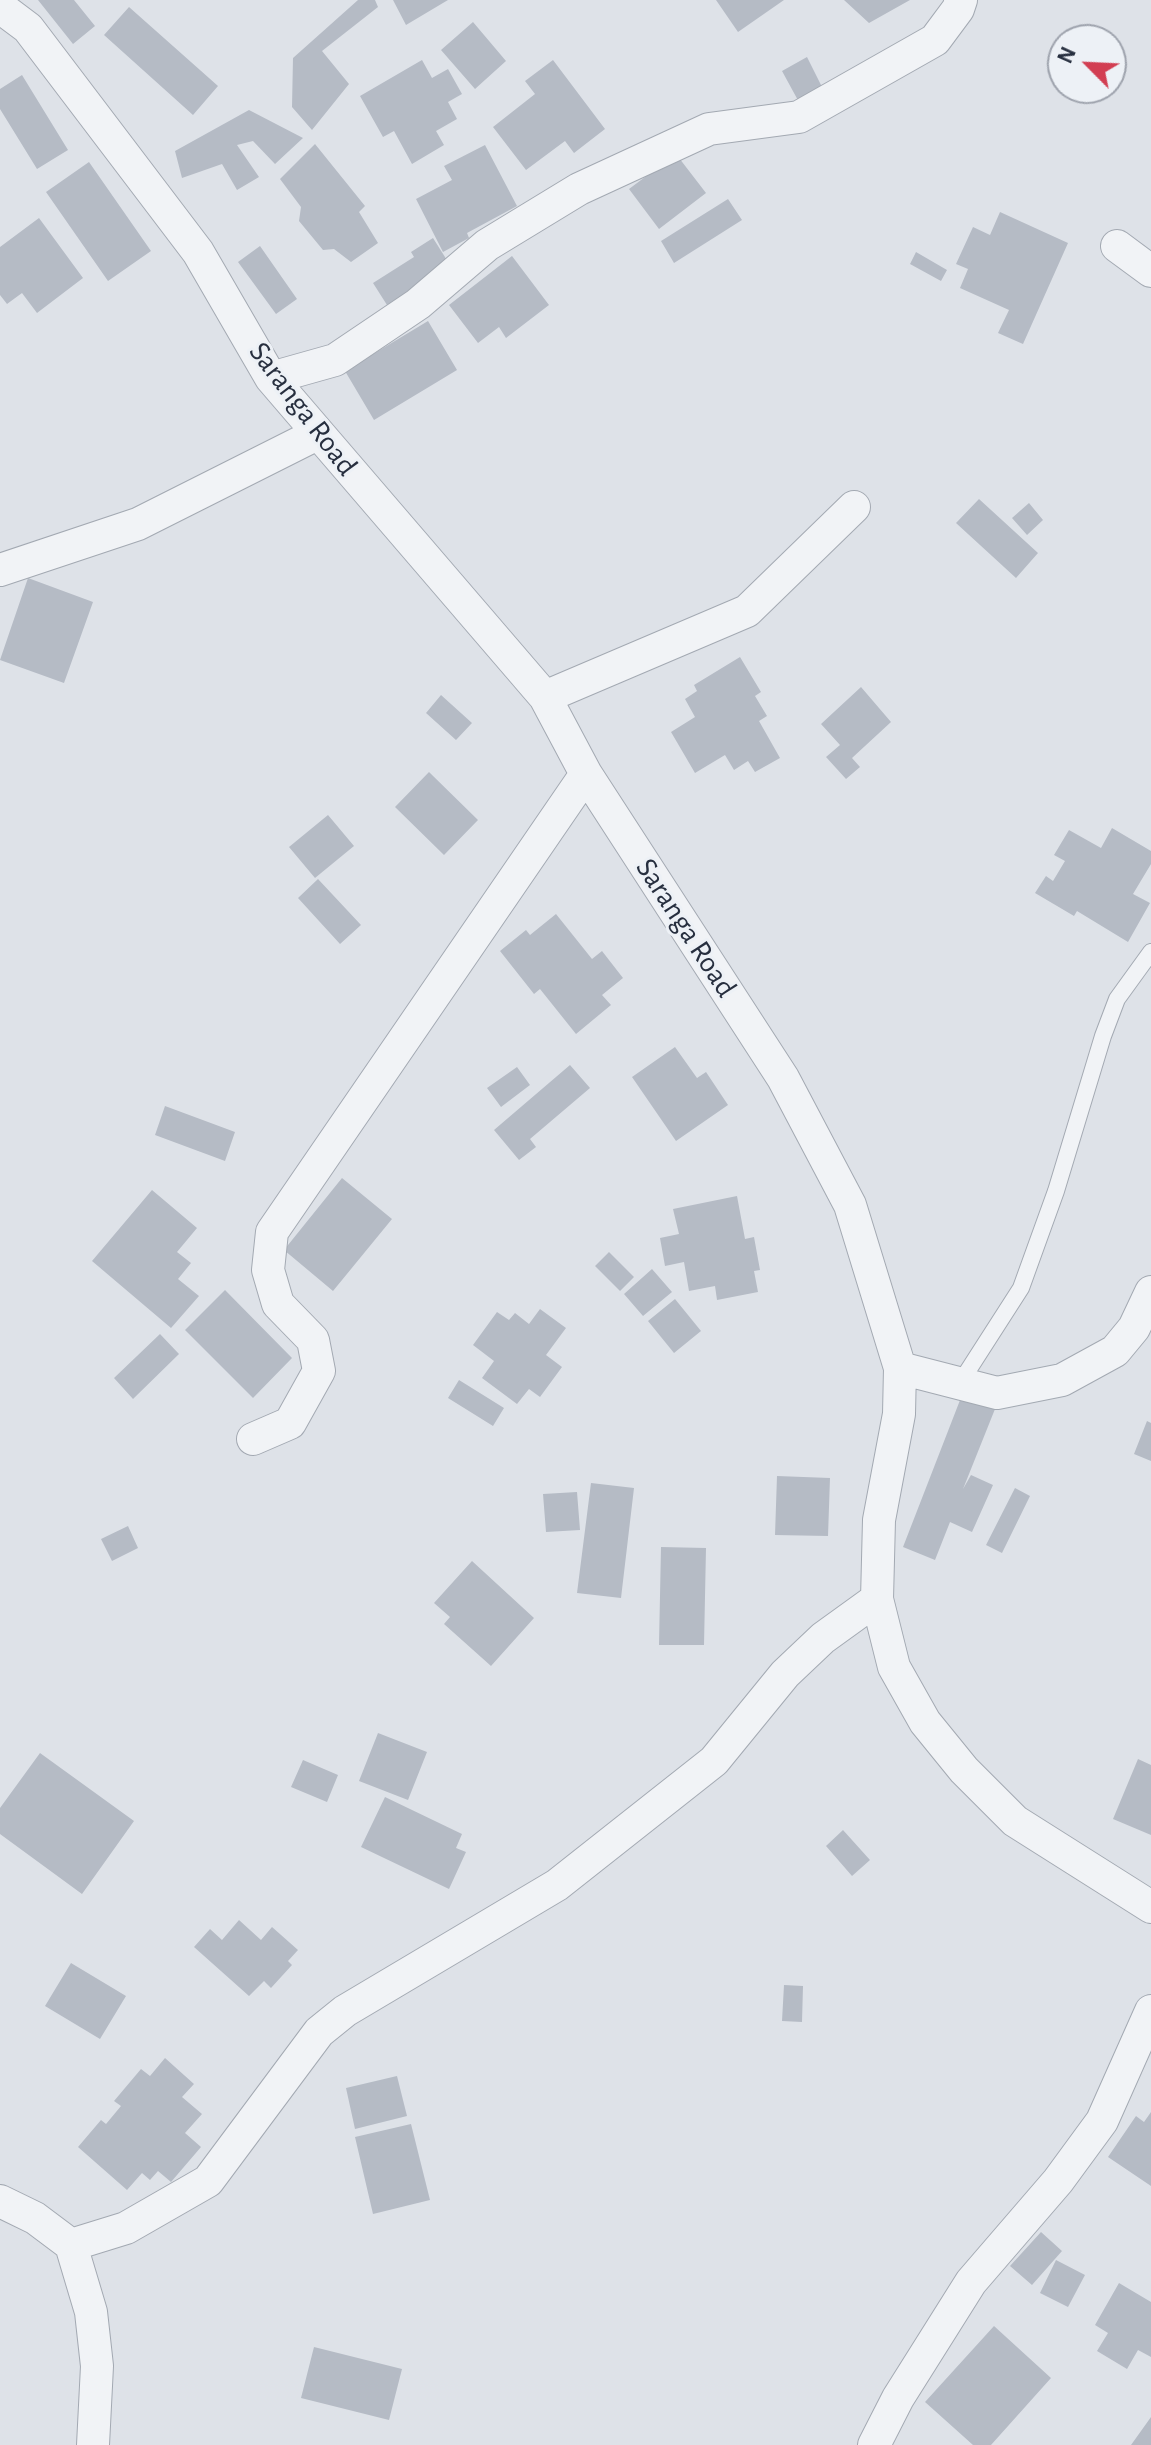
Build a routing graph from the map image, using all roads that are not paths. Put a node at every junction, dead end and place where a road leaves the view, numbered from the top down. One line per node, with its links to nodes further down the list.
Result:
1 (961, 0): 5 (street)
2 (0, 7): 5 (street, Saranga Road)
3 (1117, 246): 4 (street)
4 (1151, 271)
5 (271, 378): 6 (street, Saranga Road)
6 (317, 434): 8 (street); 9 (street, Saranga Road)
7 (854, 507): 9 (street)
8 (0, 570)
9 (545, 697): 10 (street, Saranga Road)
10 (586, 774): 13 (street, Saranga Road); 15 (street)
11 (1151, 952): 14 (lane)
12 (1151, 1292): 14 (street)
13 (900, 1368): 14 (street); 16 (street, Saranga Road)
14 (960, 1383)
15 (253, 1439)
16 (877, 1599): 17 (street, Saranga Road); 20 (street)
17 (1151, 1907)
18 (1151, 2011): 22 (street)
19 (0, 2201): 20 (street)
20 (71, 2245): 21 (street)
21 (93, 2445)
22 (874, 2445)

